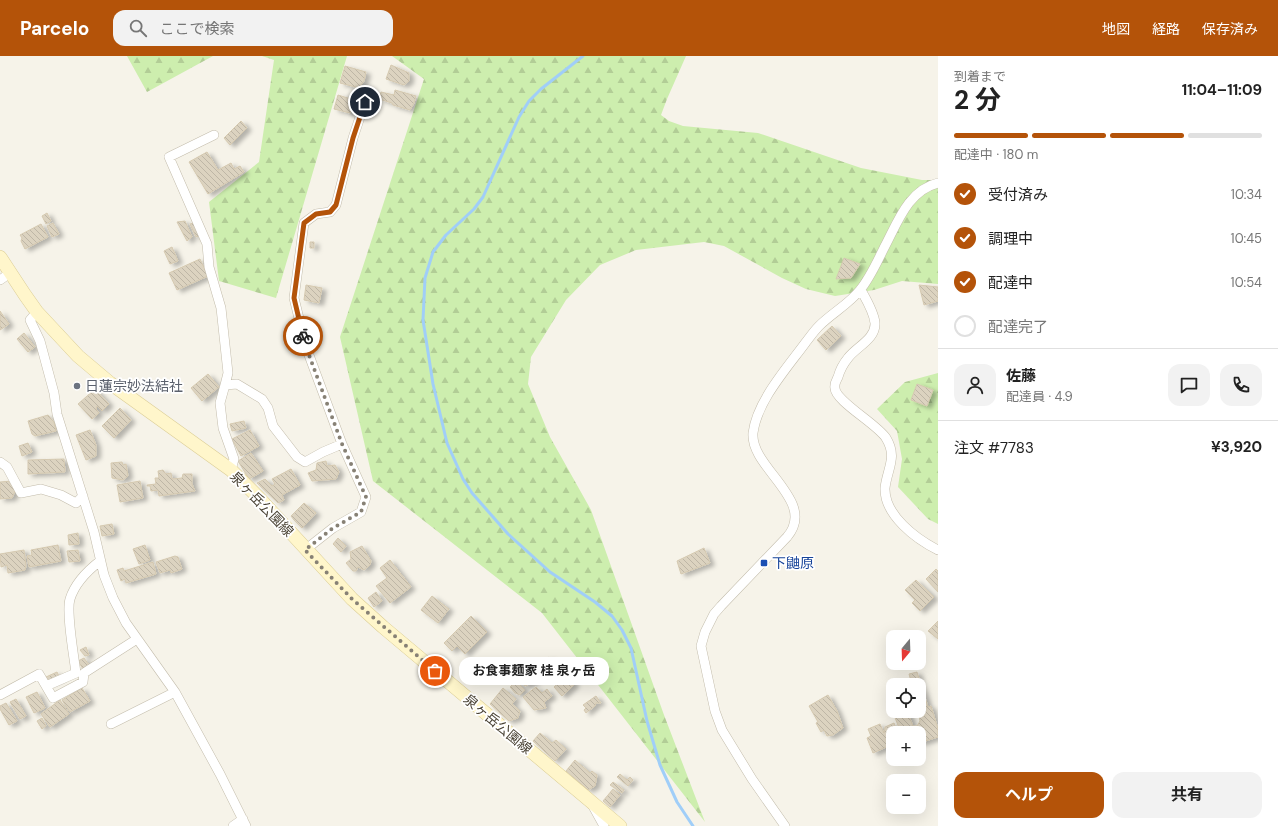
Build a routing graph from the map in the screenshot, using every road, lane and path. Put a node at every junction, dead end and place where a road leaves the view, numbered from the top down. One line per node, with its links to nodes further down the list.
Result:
1 (365, 102): 9 (street)
2 (214, 134): 8 (street)
3 (938, 183): 6 (street)
4 (0, 257): 5 (main road, 泉ヶ岳公園線)
5 (5, 276): 7 (main road, 泉ヶ岳公園線)
6 (861, 290): 14 (street); 26 (street)
7 (37, 312): 11 (main road, 泉ヶ岳公園線); 12 (street)
8 (225, 385): 9 (street); 11 (street)
9 (342, 444): 13 (street)
10 (0, 462): 12 (street)
11 (231, 470): 13 (main road, 泉ヶ岳公園線)
12 (83, 496): 15 (street)
13 (305, 550): 21 (main road, 泉ヶ岳公園線)
14 (938, 550)
15 (100, 561): 16 (street); 17 (street)
16 (137, 639): 17 (street); 18 (street)
17 (46, 686): 19 (street)
18 (176, 692): 20 (street); 22 (street)
19 (0, 695)
20 (111, 724)
21 (590, 802): 24 (street); 25 (main road, 泉ヶ岳公園線)
22 (244, 822): 23 (street)
23 (233, 826)
24 (604, 826)
25 (620, 826)
26 (785, 826)

